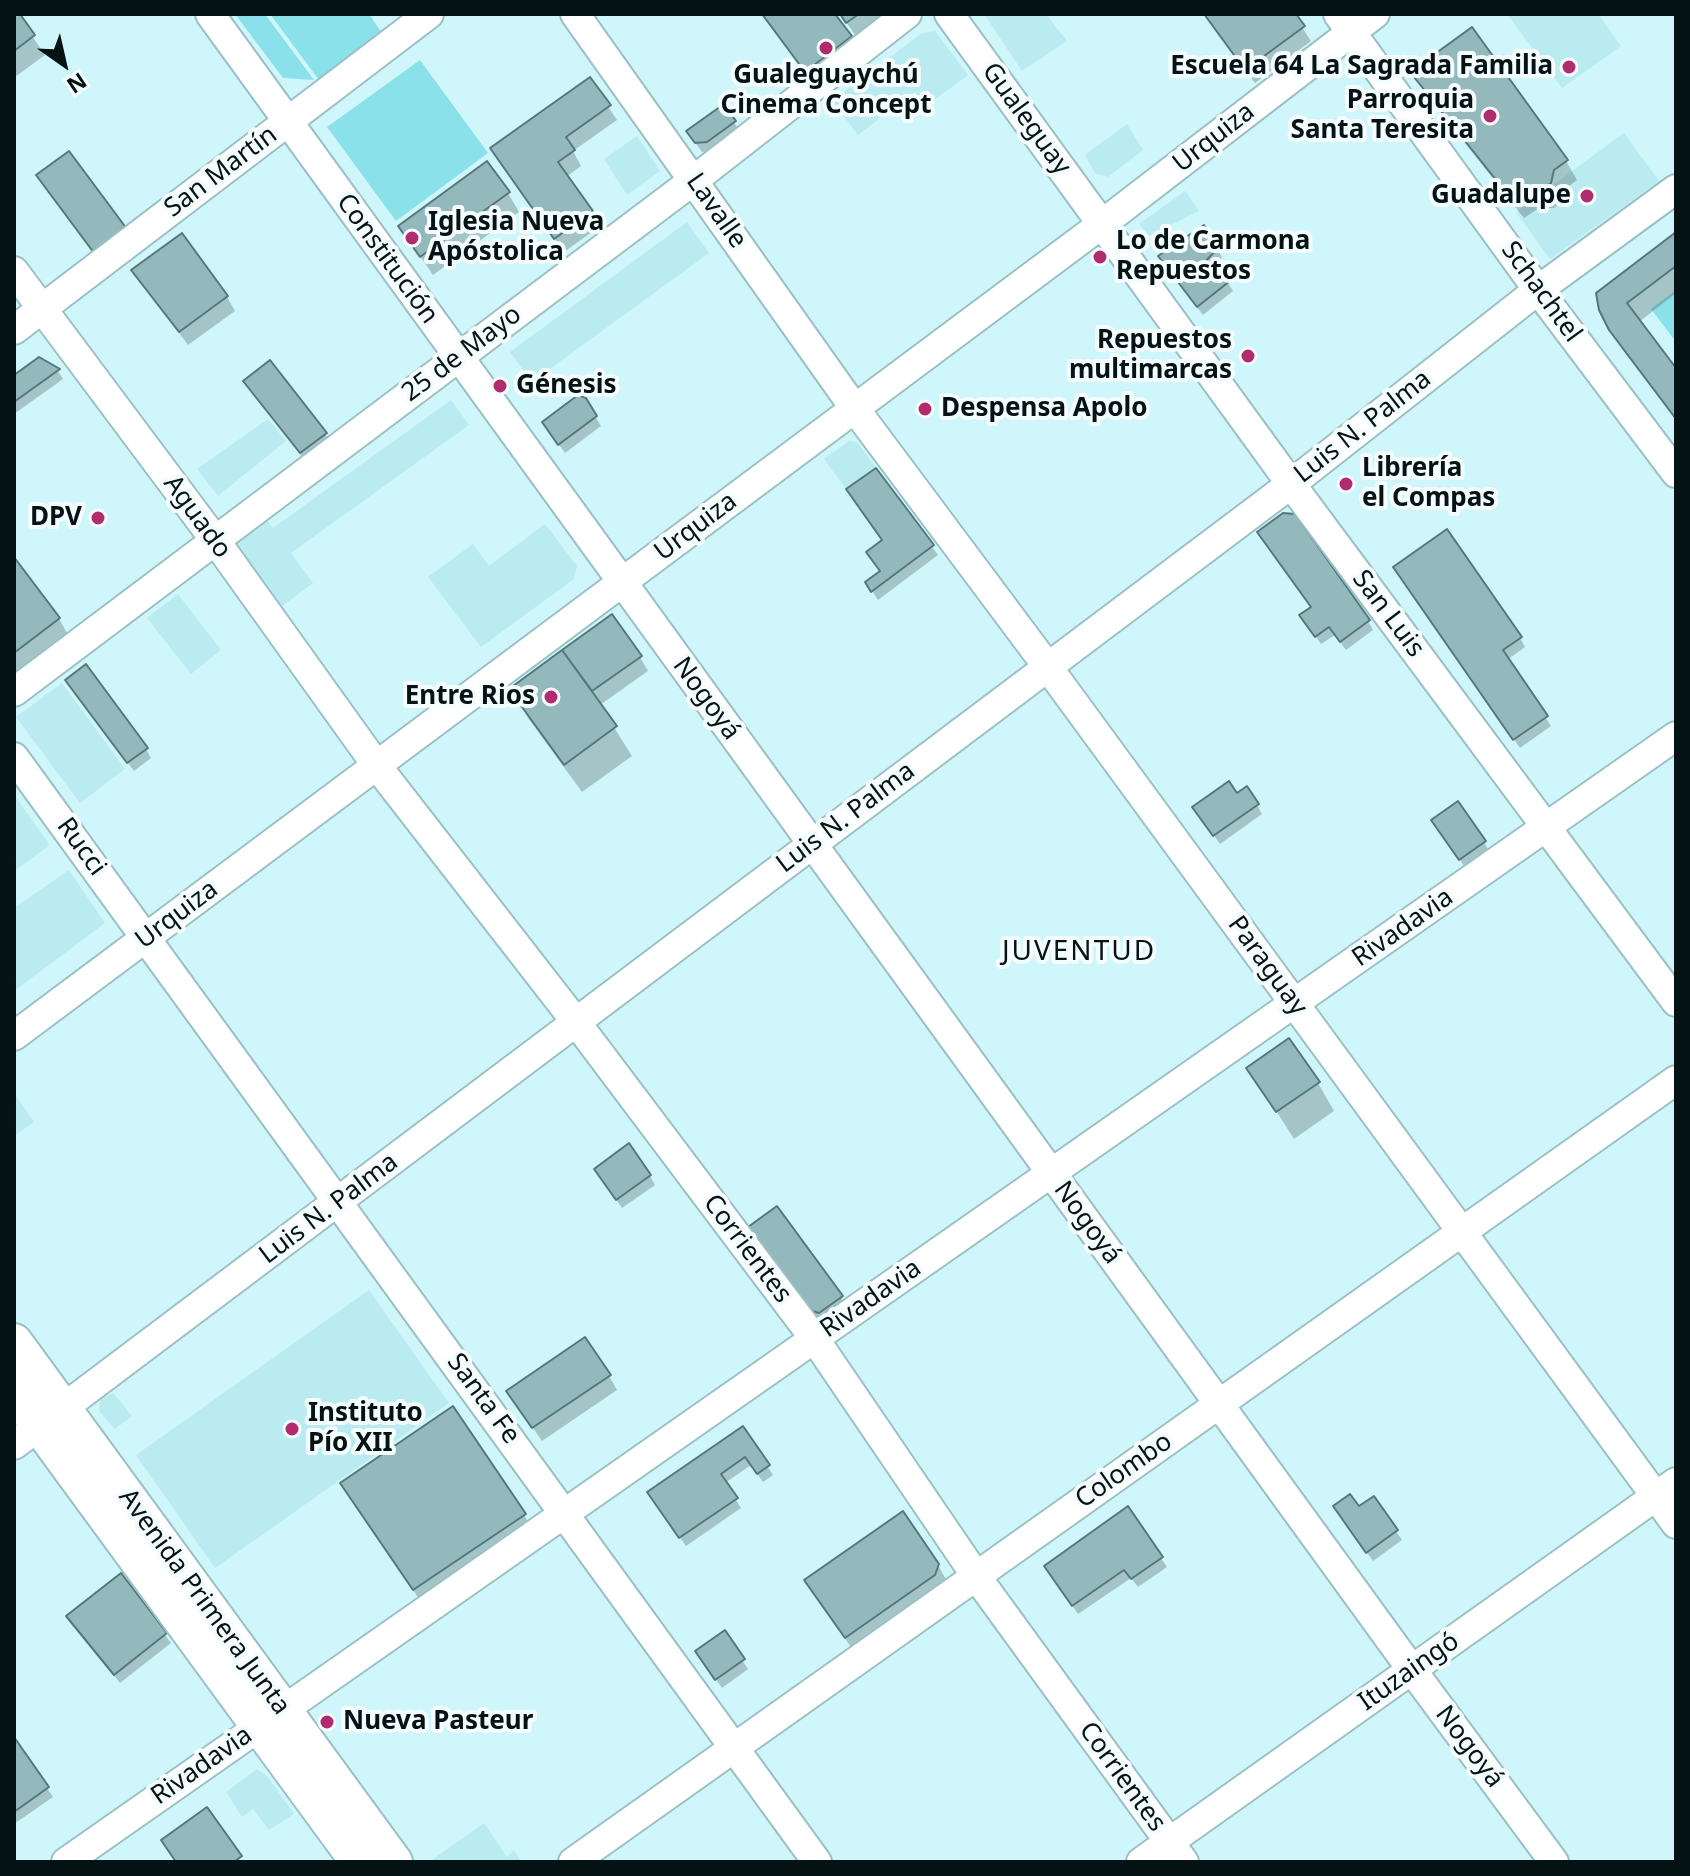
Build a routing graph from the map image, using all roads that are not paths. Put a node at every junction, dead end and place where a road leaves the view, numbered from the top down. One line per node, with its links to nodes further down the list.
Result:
1 (210, 14): 8 (street, Constitución)
2 (429, 14): 8 (street, San Martín)
3 (575, 14): 9 (street, Lavalle)
4 (907, 14): 9 (street, 25 de Mayo)
5 (949, 14): 11 (street, Gualeguay)
6 (1375, 14): 7 (street, Urquiza)
7 (1345, 23): 11 (street, Urquiza); 13 (street, Schachtel)
8 (287, 121): 14 (street, San Martín); 16 (street, Constitución)
9 (694, 180): 16 (street, 25 de Mayo); 17 (street, Lavalle)
10 (1676, 189): 13 (street, Luis N. Palma)
11 (1102, 224): 17 (street, Urquiza); 19 (street, San Luis)
12 (14, 271): 14 (street, Aguado)
13 (1538, 290): 18 (street, Schachtel); 19 (street, Luis N. Palma)
14 (42, 309): 15 (street, San Martín); 20 (street, Aguado)
15 (14, 330)
16 (458, 357): 20 (street, 25 de Mayo); 21 (street, Constitución)
17 (855, 409): 21 (street, Urquiza); 22 (street, Paraguay)
18 (1676, 473)
19 (1291, 484): 22 (street, Luis N. Palma); 27 (street, San Luis)
20 (215, 540): 23 (street, 25 de Mayo); 26 (street, Aguado)
21 (622, 583): 26 (street, Urquiza); 28 (street, Nogoyá)
22 (1047, 666): 28 (street, Luis N. Palma); 31 (street, Paraguay)
23 (14, 692)
24 (1676, 736): 27 (street, Rivadavia)
25 (14, 757): 29 (street, Rucci)
26 (377, 766): 29 (street, Urquiza); 32 (street, Corrientes)
27 (1547, 828): 30 (street, San Luis); 31 (street, Rivadavia)
28 (812, 844): 32 (street, Luis N. Palma); 35 (street, Nogoyá)
29 (147, 937): 33 (street, Urquiza); 36 (street, Santa Fe)
30 (1676, 1002)
31 (1294, 1004): 35 (street, Rivadavia); 37 (street, Paraguay)
32 (576, 1022): 36 (street, Luis N. Palma); 38 (street, Corrientes)
33 (14, 1036)
34 (1676, 1080): 37 (street, Colombo)
35 (1051, 1174): 38 (street, Rivadavia); 41 (street, Nogoyá)
36 (339, 1201): 42 (street, Luis N. Palma); 44 (street, Santa Fe)
37 (1461, 1232): 41 (street, Colombo); 43 (street, Paraguay)
38 (814, 1338): 44 (street, Rivadavia); 46 (street, Corrientes)
39 (14, 1342): 42 (main road, Avenida Primera Junta)
40 (14, 1391): 42 (main road, Avenida Primera Junta)
41 (1219, 1404): 46 (street, Colombo); 47 (street, Nogoyá)
42 (39, 1427): 48 (main road, Avenida Primera Junta)
43 (1666, 1489): 45 (street, Paraguay); 47 (street, Ituzaingó)
44 (564, 1512): 48 (street, Rivadavia); 49 (street, Santa Fe)
45 (1676, 1524)
46 (976, 1576): 49 (street, Colombo); 50 (street, Corrientes)
47 (1412, 1670): 50 (street, Ituzaingó); 57 (street, Nogoyá)
48 (270, 1717): 51 (street, Rivadavia); 52 (main road, Avenida Primera Junta); 53 (main road, Avenida Primera Junta)
49 (734, 1747): 54 (street, Colombo); 55 (street, Santa Fe)
50 (1177, 1852): 56 (street, Ituzaingó)
51 (66, 1862)
52 (359, 1862)
53 (394, 1862)
54 (573, 1862)
55 (817, 1862)
56 (1141, 1862)
57 (1554, 1862)

